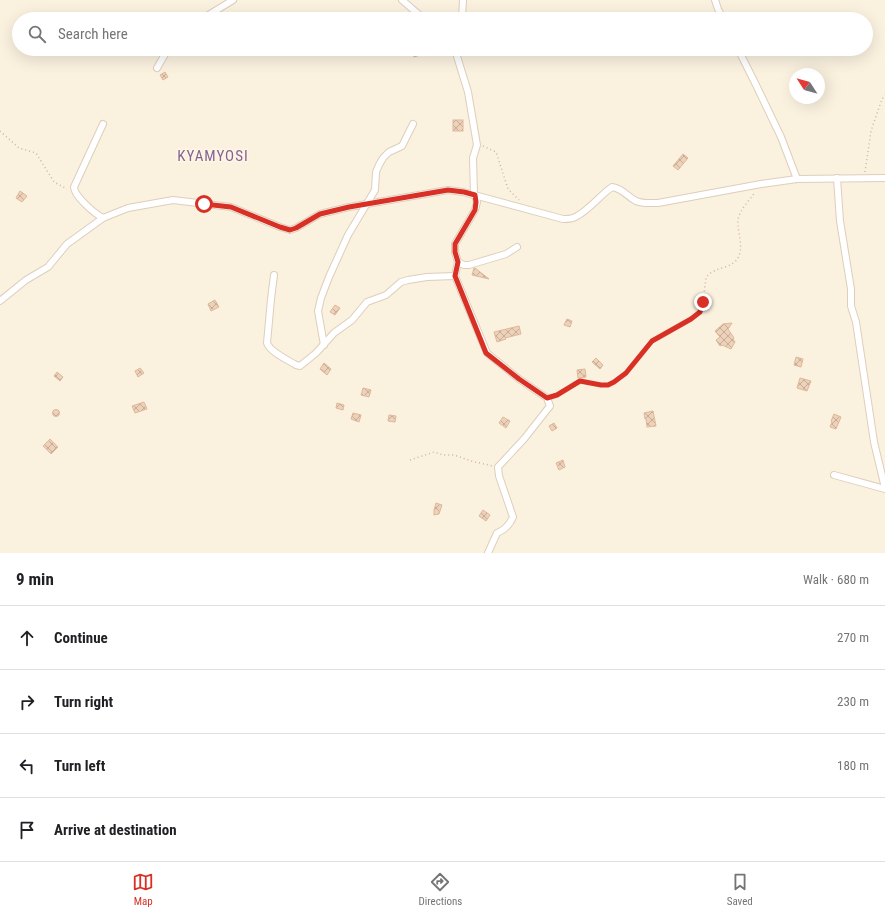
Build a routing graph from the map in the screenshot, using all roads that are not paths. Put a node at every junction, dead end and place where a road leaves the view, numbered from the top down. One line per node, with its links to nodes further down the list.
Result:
1 (233, 0): 5 (street)
2 (402, 0): 6 (street)
3 (463, 0): 7 (street)
4 (715, 0): 8 (street)
5 (213, 12)
6 (416, 12)
7 (462, 12)
8 (720, 12)
9 (164, 56): 12 (street)
10 (457, 56): 18 (street)
11 (742, 56): 17 (street)
12 (156, 68)
13 (103, 124): 20 (street)
14 (413, 124): 19 (street)
15 (837, 178): 16 (street); 17 (street); 28 (street)
16 (885, 178)
17 (797, 179): 18 (street)
18 (474, 195): 19 (street); 22 (street)
19 (366, 205): 20 (street); 26 (street)
20 (103, 218): 25 (street)
21 (517, 247): 22 (street)
22 (458, 262): 24 (street)
23 (274, 275): 26 (street)
24 (455, 276): 26 (street); 29 (street)
25 (0, 301)
26 (324, 345)
27 (834, 475): 28 (street)
28 (885, 489)
29 (488, 553)

